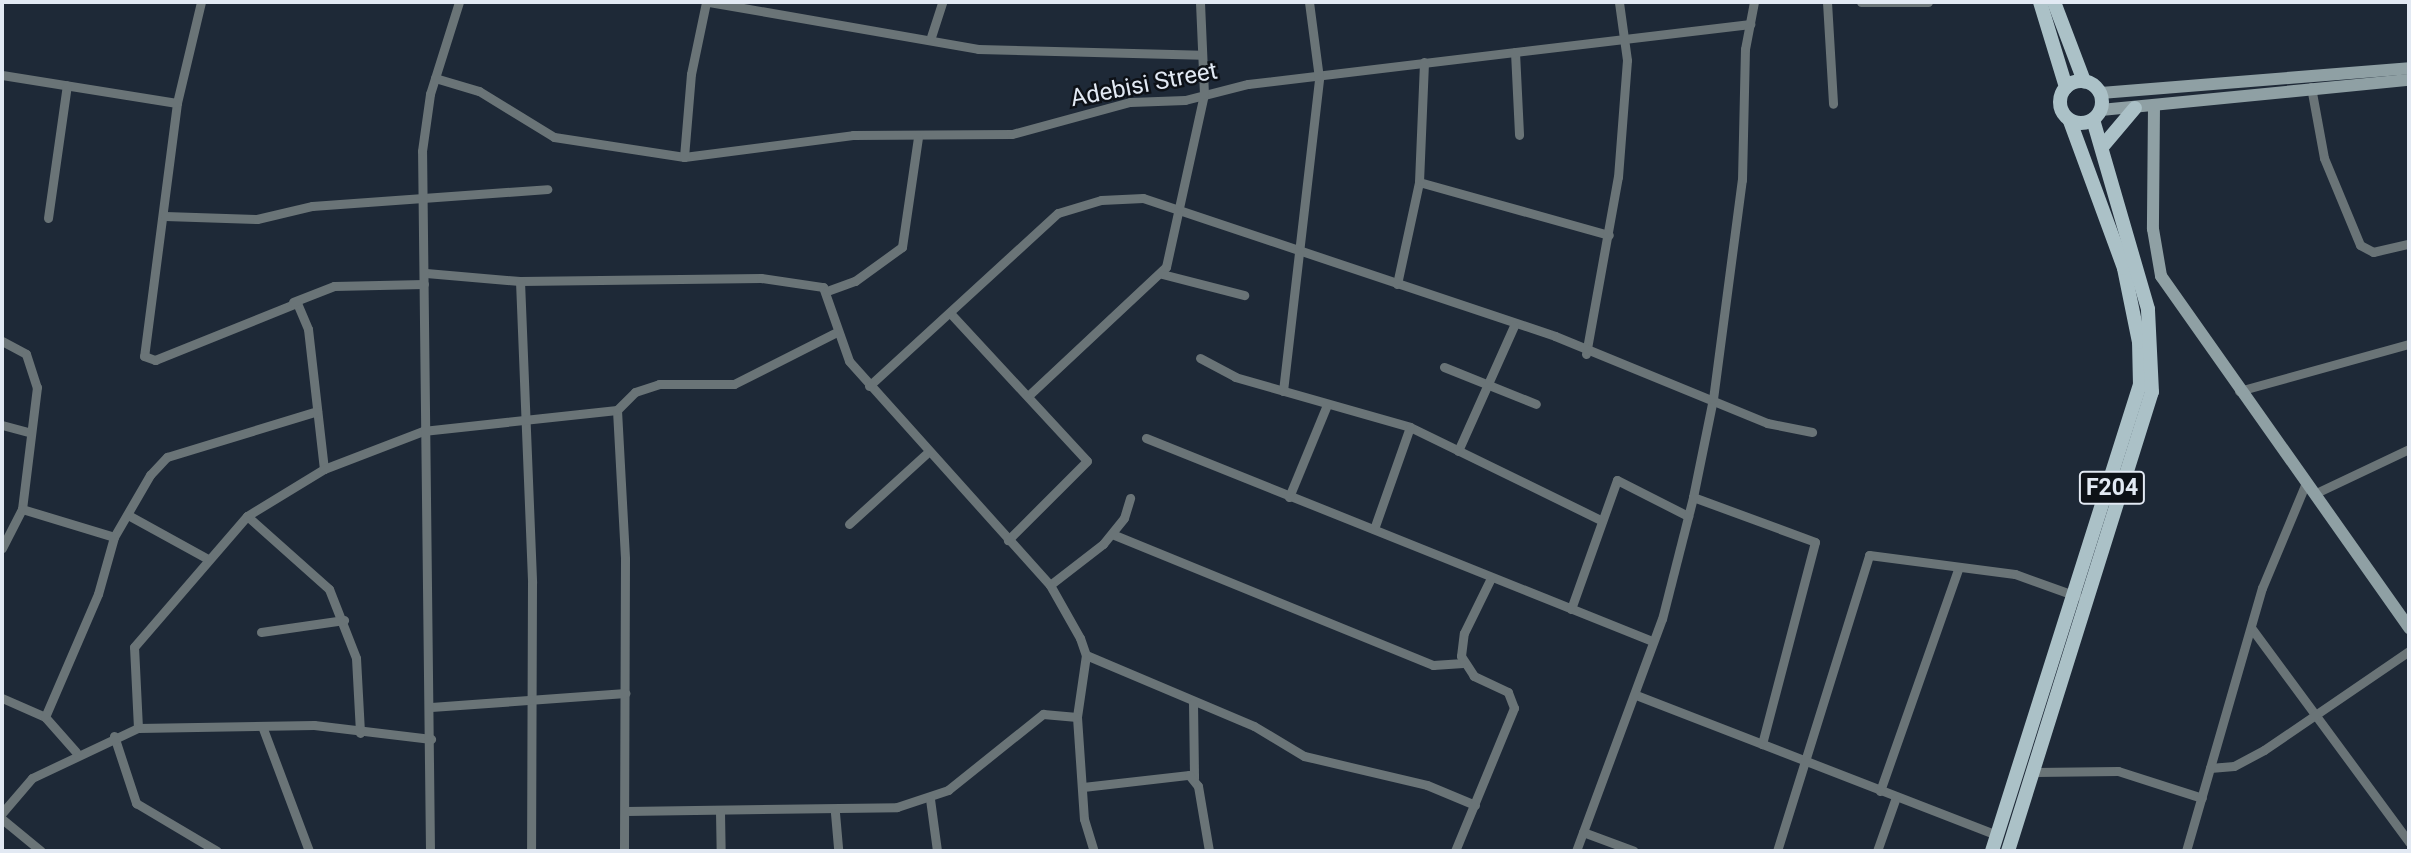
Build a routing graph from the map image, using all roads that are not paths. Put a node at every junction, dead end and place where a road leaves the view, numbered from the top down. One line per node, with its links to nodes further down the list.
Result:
1 (201, 2): 31 (street)
2 (459, 2): 22 (street)
3 (707, 2): 15 (street); 40 (street)
4 (942, 2): 15 (street)
5 (1200, 2): 18 (street)
6 (1309, 2): 23 (street)
7 (1619, 2): 16 (street)
8 (1754, 2): 14 (street)
9 (1827, 2): 32 (street)
10 (1861, 2): 11 (street)
11 (1928, 2)
12 (2040, 2): 27 (main road, F204)
13 (2054, 2): 25 (main road)
14 (1750, 24): 16 (street, Adebisi Street); 71 (street)
15 (930, 40): 18 (street)
16 (1625, 43): 17 (street, Adebisi Street); 47 (street)
17 (1514, 52): 19 (street, Adebisi Street); 37 (street)
18 (1201, 55): 30 (street)
19 (1424, 62): 23 (street, Adebisi Street); 41 (street)
20 (2409, 68): 29 (main road)
21 (2, 75): 26 (street)
22 (435, 78): 40 (street, Adebisi Street); 43 (street)
23 (1319, 78): 30 (street, Adebisi Street); 49 (street)
24 (2409, 80): 28 (main road)
25 (2084, 81): 27 (main road); 29 (main road)
26 (67, 85): 31 (street); 46 (street)
27 (2066, 87): 36 (main road, F204)
28 (2311, 87): 33 (main road); 48 (street)
29 (2101, 93): 35 (main road, F204)
30 (1204, 94): 38 (street, Adebisi Street); 44 (street)
31 (177, 103): 45 (street)
32 (1833, 104)
33 (2154, 105): 34 (main road); 69 (main road)
34 (2135, 108): 35 (main road); 39 (main road)
35 (2097, 115): 36 (main road); 39 (main road, F204)
36 (2070, 121): 107 (main road, F204)
37 (1519, 135)
38 (918, 137): 40 (street, Adebisi Street); 55 (street)
39 (2102, 147): 135 (main road, F204)
40 (684, 157)
41 (1419, 182): 47 (street); 54 (street)
42 (547, 189): 43 (street)
43 (425, 201): 45 (street); 50 (street)
44 (1180, 211): 49 (street); 51 (street); 58 (street)
45 (165, 216): 57 (street)
46 (48, 218)
47 (1609, 235): 63 (street)
48 (2409, 244)
49 (1302, 249): 54 (street); 68 (street)
50 (426, 273): 52 (street); 53 (street)
51 (1162, 274): 56 (street); 70 (street)
52 (520, 281): 55 (street); 76 (street)
53 (424, 284): 57 (street); 79 (street)
54 (1397, 284): 59 (street)
55 (827, 291): 60 (street)
56 (1244, 295)
57 (290, 303): 75 (street)
58 (951, 314): 66 (street); 70 (street)
59 (1514, 327): 63 (street); 67 (street)
60 (835, 333): 66 (street); 74 (street)
61 (2, 341): 80 (street)
62 (2409, 344): 69 (street)
63 (1586, 354): 71 (street)
64 (1199, 358): 68 (street)
65 (1444, 368): 67 (street)
66 (869, 386): 85 (street)
67 (1487, 386): 72 (street); 84 (street)
68 (1283, 390): 73 (street)
69 (2239, 391): 87 (main road)
70 (1028, 396): 101 (street)
71 (1713, 399): 81 (street); 91 (street)
72 (1536, 404)
73 (1326, 405): 78 (street); 89 (street)
74 (617, 410): 76 (street); 117 (street)
75 (317, 411): 86 (street); 93 (street)
76 (523, 416): 79 (street); 120 (street)
77 (2, 425): 80 (street)
78 (1410, 427): 84 (street); 98 (street)
79 (424, 430): 86 (street); 122 (street)
80 (28, 432): 92 (street)
81 (1812, 432)
82 (1146, 438): 89 (street)
83 (2409, 449): 88 (street)
84 (1458, 451): 96 (street)
85 (926, 454): 97 (street); 101 (street)
86 (324, 468): 94 (street)
87 (2306, 483): 88 (main road); 111 (street)
88 (2314, 494): 110 (main road)
89 (1289, 497): 98 (street)
90 (1130, 498): 99 (street)
91 (1693, 498): 95 (street); 131 (street)
92 (22, 509): 100 (street); 102 (street)
93 (128, 515): 100 (street); 103 (street)
94 (247, 516): 103 (street); 109 (street)
95 (1688, 516): 96 (street); 113 (street)
96 (1601, 520): 108 (street)
97 (849, 524)
98 (1374, 529): 105 (street)
99 (1112, 534): 106 (street); 116 (street)
100 (114, 537): 124 (street)
101 (1008, 540): 106 (street)
102 (2, 548)
103 (208, 559): 127 (street)
104 (1958, 569): 107 (street); 133 (street); 138 (street)
105 (1491, 578): 108 (street); 116 (street)
106 (1050, 585): 115 (street)
107 (2076, 596): 149 (main road, F204)
108 (1571, 609): 113 (street)
109 (344, 620): 112 (street); 128 (street)
110 (2409, 628)
111 (2252, 629): 123 (street); 134 (street)
112 (261, 632)
113 (1652, 641): 118 (street)
114 (2409, 652): 123 (street)
115 (1086, 654): 121 (street); 125 (street)
116 (1463, 663): 142 (street)
117 (625, 693): 120 (street); 143 (street)
118 (1636, 695): 131 (street); 148 (street)
119 (2, 698): 124 (street)
120 (531, 699): 122 (street); 155 (street)
121 (1193, 703): 136 (street); 142 (street)
122 (431, 707): 130 (street)
123 (2321, 715): 134 (street); 150 (street)
124 (45, 717): 132 (street)
125 (1077, 717): 137 (street); 141 (street)
126 (262, 726): 127 (street); 128 (street); 153 (street)
127 (138, 729): 129 (street)
128 (360, 733): 130 (street)
129 (114, 736): 132 (street); 152 (street)
130 (431, 739): 154 (street)
131 (1762, 744): 133 (street)
132 (76, 752): 145 (street)
133 (1804, 761): 138 (street); 165 (street)
134 (2210, 768): 140 (street)
135 (2035, 772): 140 (street); 168 (main road, F204)
136 (1194, 778): 137 (street); 161 (street)
137 (1083, 787): 160 (street)
138 (1880, 791): 139 (street)
139 (1896, 797): 149 (street); 166 (street)
140 (2202, 798): 169 (street)
141 (930, 799): 146 (street); 159 (street)
142 (1475, 806): 162 (street)
143 (626, 811): 144 (street); 156 (street)
144 (720, 812): 146 (street); 157 (street)
145 (2, 813)
146 (835, 813): 158 (street)
147 (2, 819): 151 (street)
148 (1583, 832): 163 (street); 164 (street)
149 (1997, 835): 167 (main road, F204)
150 (2409, 847)
151 (41, 851)
152 (217, 851)
153 (309, 851)
154 (430, 851)
155 (531, 851)
156 (624, 851)
157 (721, 851)
158 (838, 851)
159 (937, 851)
160 (1094, 851)
161 (1209, 851)
162 (1455, 851)
163 (1576, 851)
164 (1634, 851)
165 (1777, 851)
166 (1877, 851)
167 (1992, 851)
168 (2008, 851)
169 (2186, 851)

